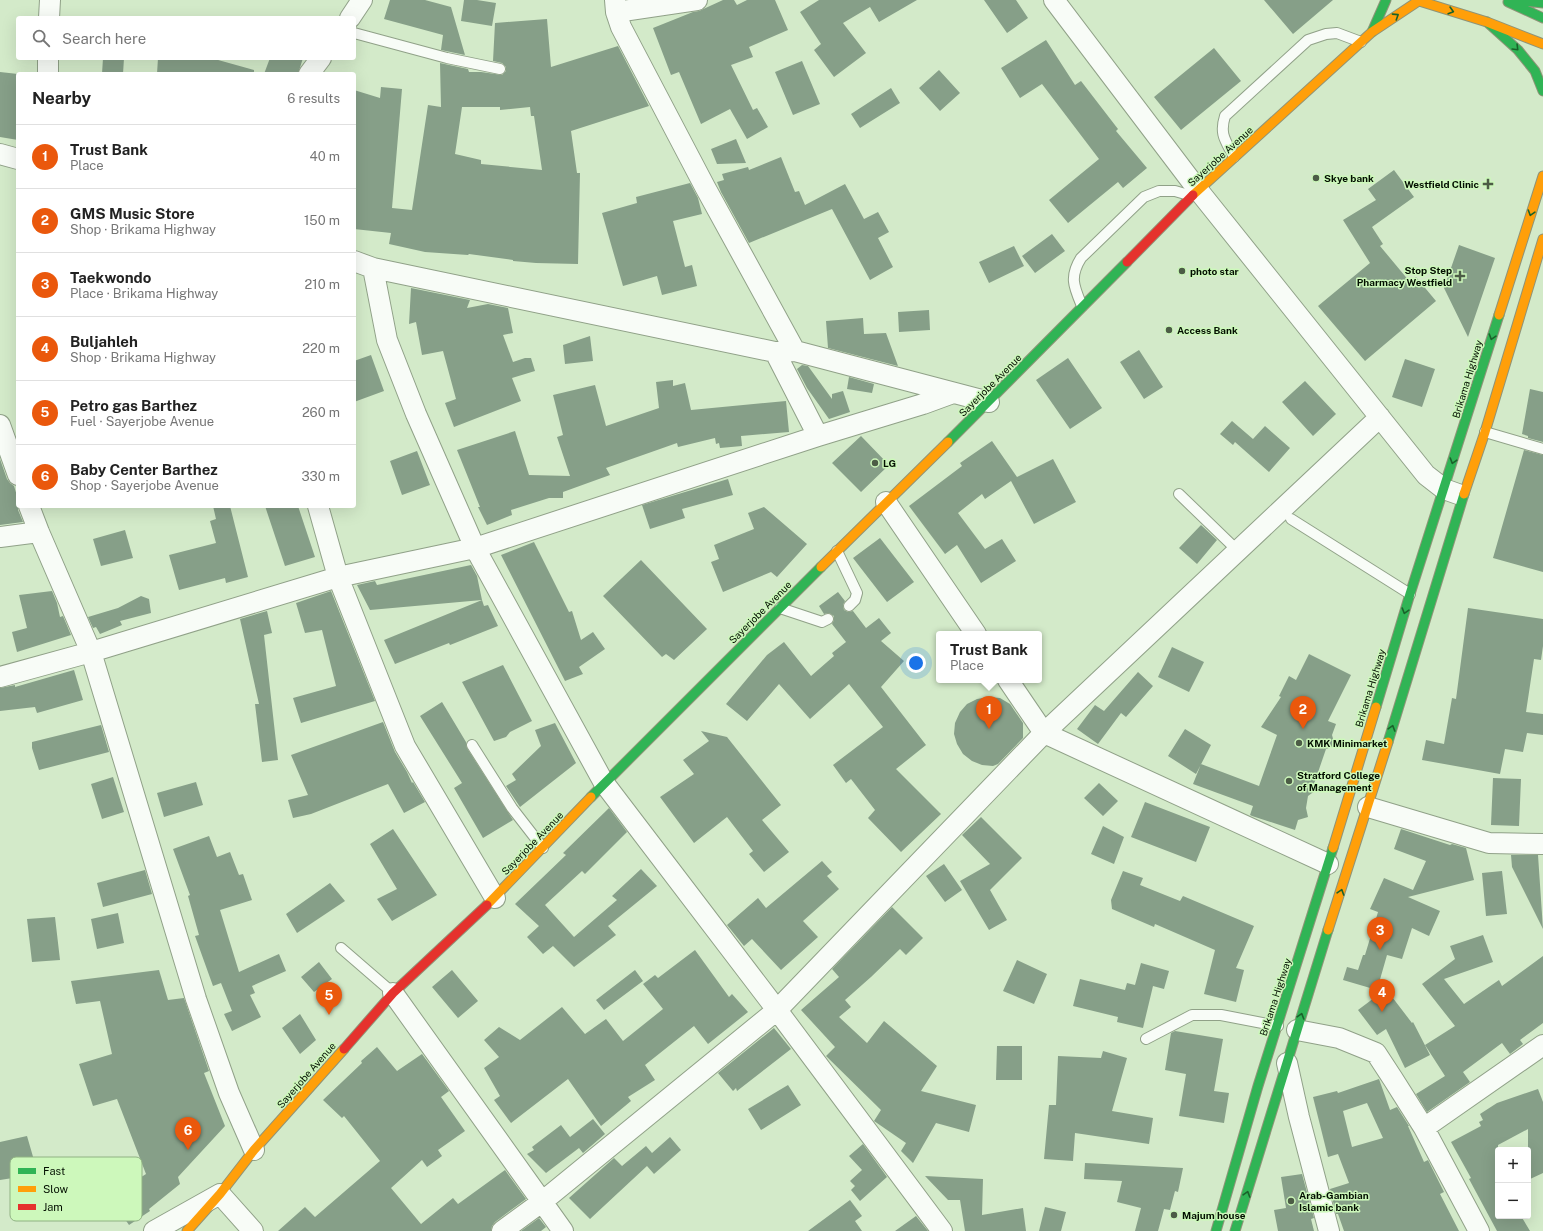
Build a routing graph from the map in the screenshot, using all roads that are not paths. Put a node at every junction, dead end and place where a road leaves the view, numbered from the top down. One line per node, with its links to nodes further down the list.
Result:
1 (50, 0): 11 (street)
2 (362, 0): 12 (street)
3 (697, 0): 10 (street)
4 (1054, 0): 29 (street)
5 (1386, 0): 15 (main road, Sayerjobe Avenue)
6 (1504, 0): 13 (main road)
7 (1514, 0): 9 (main road)
8 (1418, 1): 14 (main road, one-way to 14); 15 (main road, Sayerjobe Avenue, one-way to 8)
9 (1543, 3)
10 (616, 6): 34 (street)
11 (49, 16)
12 (351, 16)
13 (1543, 18)
14 (1487, 22): 18 (main road); 24 (main road, one-way to 24)
15 (1372, 32): 17 (main road, Sayerjobe Avenue)
16 (356, 34): 21 (lane)
17 (1361, 42): 26 (main road, Sayerjobe Avenue); 26 (lane)
18 (1543, 44)
19 (48, 60): 22 (street)
20 (320, 60): 23 (street)
21 (500, 69)
22 (48, 72)
23 (310, 72)
24 (1543, 91)
25 (0, 154): 27 (street)
26 (1234, 157): 29 (main road, Sayerjobe Avenue)
27 (16, 158)
28 (1543, 176): 44 (main road, Brikama Highway, one-way to 44)
29 (1195, 193): 33 (main road, Sayerjobe Avenue); 33 (lane); 38 (street)
30 (1543, 239): 40 (main road)
31 (356, 262): 32 (street)
32 (373, 268): 35 (street); 53 (street)
33 (1082, 306): 37 (main road, Sayerjobe Avenue)
34 (795, 351): 35 (street); 36 (street)
35 (775, 352): 41 (street)
36 (954, 393): 37 (street); 41 (street)
37 (989, 402): 47 (main road, Sayerjobe Avenue)
38 (1380, 417): 44 (street); 55 (street)
39 (0, 425): 43 (street)
40 (1485, 432): 42 (lane); 46 (main road)
41 (818, 436): 53 (street)
42 (1543, 449)
43 (16, 469)
44 (1444, 489): 46 (street); 57 (main road, Brikama Highway)
45 (1179, 494): 55 (lane)
46 (1464, 496): 68 (main road, one-way to 46)
47 (886, 502): 54 (main road, Sayerjobe Avenue); 61 (street)
48 (31, 508): 51 (street)
49 (319, 508): 56 (street)
50 (1291, 519): 57 (lane)
51 (39, 532): 52 (street); 62 (street)
52 (0, 537)
53 (475, 548): 56 (street); 67 (street)
54 (836, 551): 58 (lane); 59 (main road, Sayerjobe Avenue)
55 (1238, 551): 65 (street)
56 (338, 577): 62 (street); 72 (street)
57 (1410, 594): 71 (main road, Brikama Highway, one-way to 71)
58 (849, 606)
59 (780, 608): 60 (lane); 67 (main road, Sayerjobe Avenue)
60 (828, 619)
61 (974, 631)
62 (91, 652): 63 (street); 82 (street)
63 (0, 677)
64 (1010, 683): 65 (street)
65 (1044, 733): 71 (street); 75 (street)
66 (472, 745): 70 (lane)
67 (604, 783): 70 (main road, Sayerjobe Avenue); 75 (street)
68 (1368, 807): 69 (street); 77 (main road, one-way to 68)
69 (1543, 844)
70 (543, 848): 72 (main road, Sayerjobe Avenue)
71 (1328, 864): 76 (main road, Brikama Highway)
72 (495, 898): 74 (main road, Sayerjobe Avenue)
73 (341, 948): 74 (lane)
74 (393, 993): 82 (main road, Sayerjobe Avenue); 84 (street)
75 (777, 1010): 84 (street); 90 (street)
76 (1278, 1026): 78 (lane); 91 (main road, Brikama Highway)
77 (1297, 1030): 80 (main road); 81 (street)
78 (1146, 1039)
79 (1543, 1045): 81 (street)
80 (1287, 1063): 92 (main road, one-way to 80); 93 (street)
81 (1424, 1128): 94 (street)
82 (254, 1150): 83 (main road, Sayerjobe Avenue)
83 (220, 1194): 85 (street); 86 (main road, Sayerjobe Avenue); 87 (street)
84 (543, 1201): 88 (street); 89 (street)
85 (154, 1231)
86 (187, 1231)
87 (253, 1231)
88 (502, 1231)
89 (563, 1231)
90 (942, 1231)
91 (1216, 1231)
92 (1235, 1231)
93 (1329, 1231)
94 (1479, 1231)

